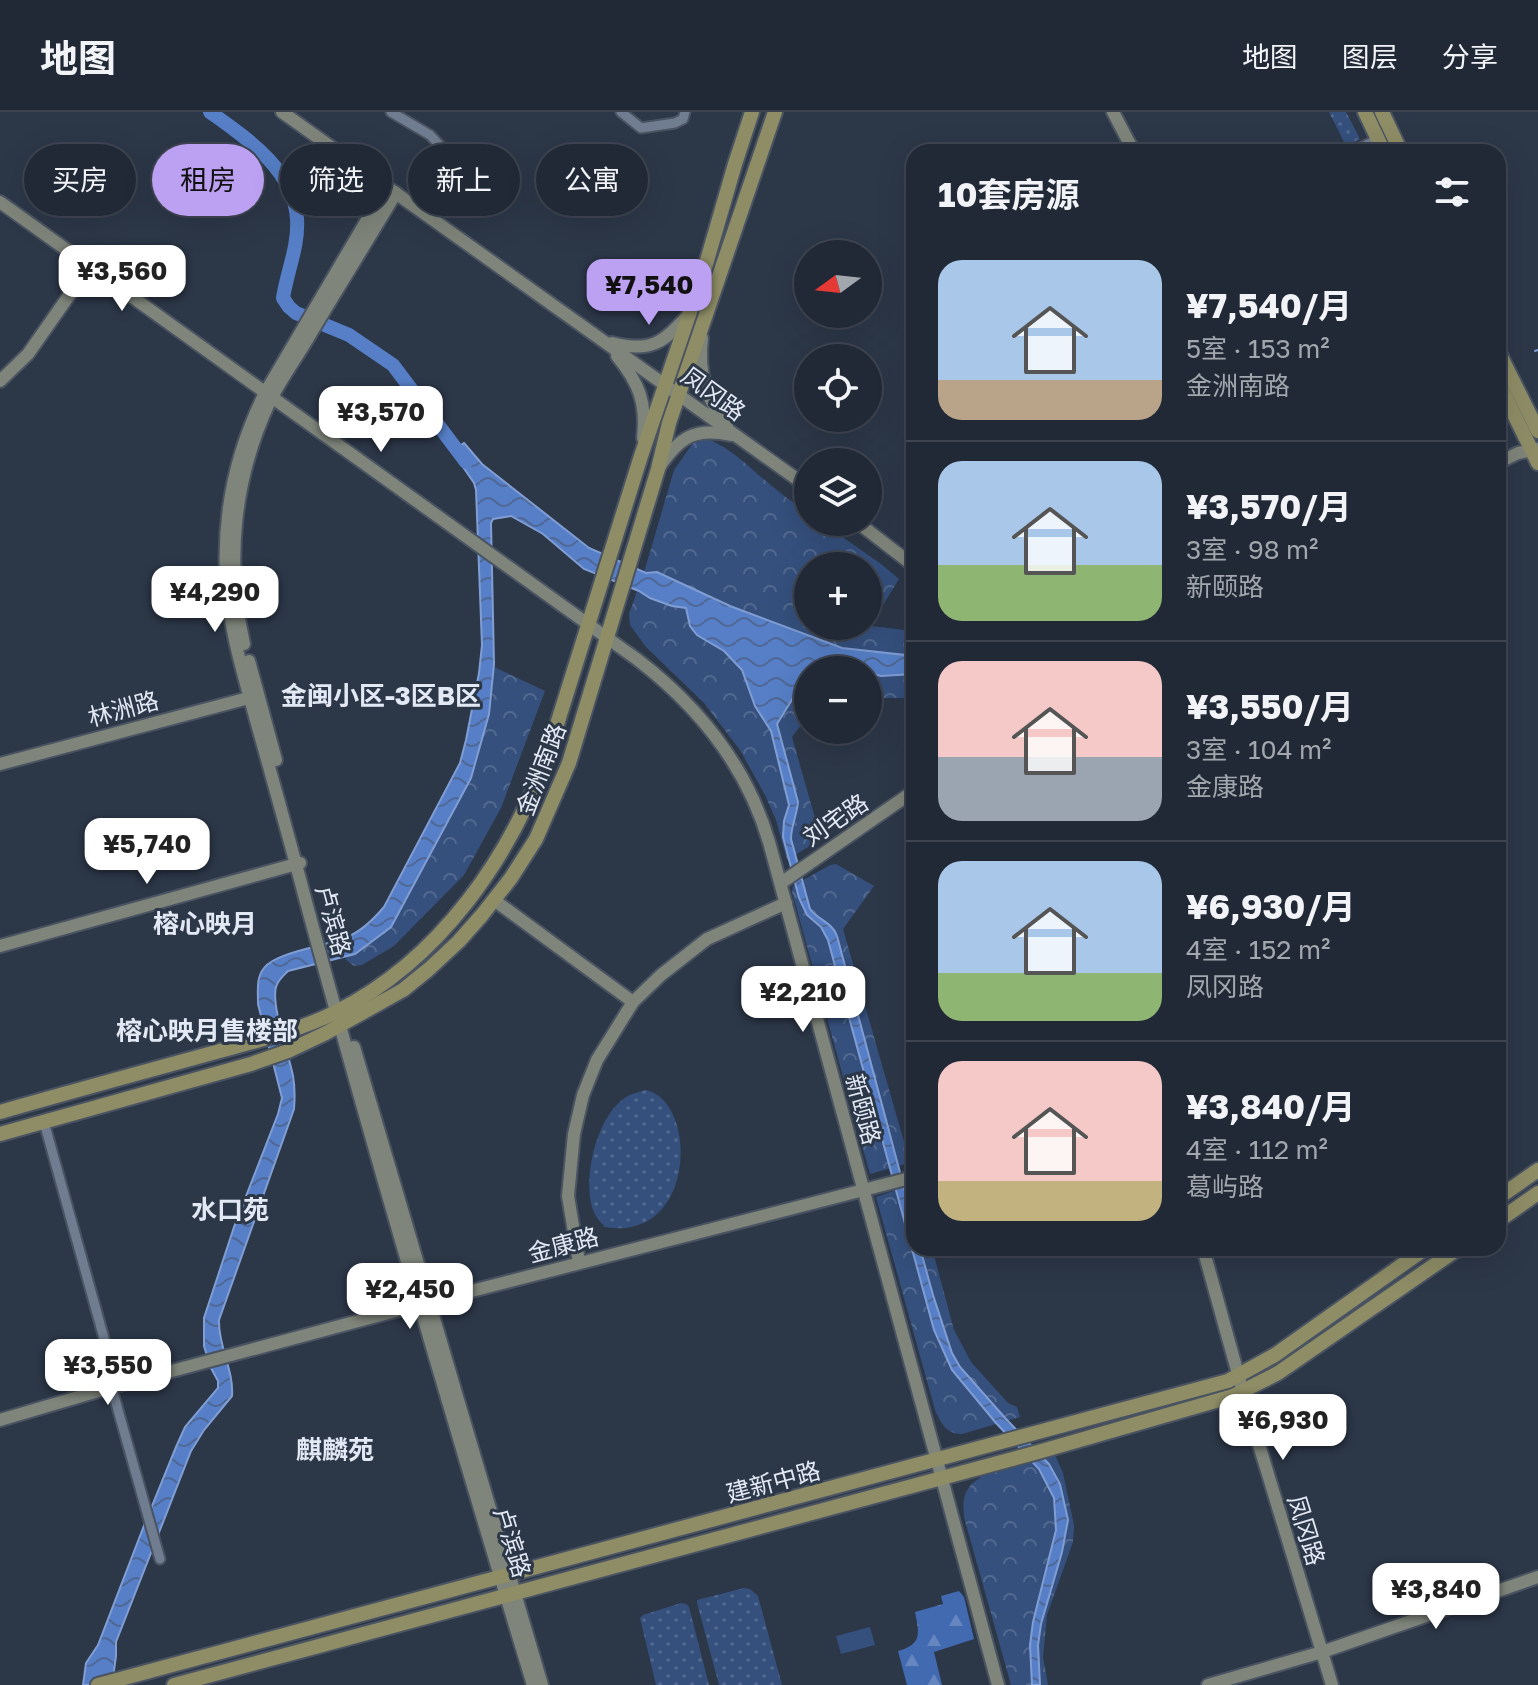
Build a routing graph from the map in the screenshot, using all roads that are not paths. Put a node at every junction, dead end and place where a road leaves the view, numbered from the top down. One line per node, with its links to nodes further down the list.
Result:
1 (282, 112): 10 (street, 凤冈路)
2 (391, 112): 11 (street)
3 (621, 112): 4 (street)
4 (685, 112)
5 (752, 112): 19 (main road, 金洲南路)
6 (775, 112): 20 (main road, 金洲南路)
7 (1113, 112): 12 (street)
8 (1365, 112): 13 (main road)
9 (1382, 112): 14 (main road)
10 (327, 144)
11 (438, 144)
12 (1130, 144)
13 (1380, 144)
14 (1397, 144)
15 (392, 190): 21 (street, 凤冈路)
16 (0, 202): 18 (street)
17 (376, 216): 25 (street, 卢滨路)
18 (89, 267): 23 (street); 25 (street)
19 (691, 312): 21 (street); 24 (main road, 金洲南路)
20 (704, 321): 24 (main road, 金洲南路); 28 (street)
21 (605, 341): 24 (street, 凤冈路); 30 (street)
22 (1506, 367): 27 (main road)
23 (0, 381)
24 (672, 390): 28 (street, 凤冈路); 30 (main road, 金洲南路); 32 (main road, 金洲南路)
25 (269, 395): 36 (street, 新颐路); 38 (street, 卢滨路)
26 (1506, 397): 29 (main road)
27 (1538, 431)
28 (737, 436): 32 (street); 33 (street, 凤冈路)
29 (1536, 454): 31 (street)
30 (641, 456): 36 (main road, 金洲南路)
31 (1506, 459)
32 (658, 469): 37 (main road, 金洲南路)
33 (794, 477)
34 (875, 536): 35 (street)
35 (906, 560)
36 (588, 626): 37 (street, 新颐路); 47 (main road, 金洲南路)
37 (607, 640): 42 (street, 新颐路); 43 (main road, 金洲南路)
38 (254, 696): 39 (street, 林洲路); 41 (street, 卢滨路)
39 (0, 764)
40 (906, 797): 42 (street, 刘宅路)
41 (300, 863): 45 (street); 47 (street, 卢滨路)
42 (781, 883): 44 (street, 新颐路)
43 (494, 900): 46 (street); 47 (main road, 金洲南路)
44 (786, 903): 46 (street); 53 (street, 新颐路)
45 (0, 946)
46 (633, 1002): 60 (street)
47 (341, 1017): 48 (main road, 金洲南路); 49 (main road, 金洲南路); 61 (street)
48 (0, 1112)
49 (44, 1122): 50 (main road, 金洲南路); 63 (street)
50 (0, 1134)
51 (1538, 1170): 54 (main road)
52 (906, 1179): 53 (street, 金康路)
53 (869, 1189): 60 (street, 金康路); 66 (street, 新颐路)
54 (1506, 1192)
55 (1538, 1193): 56 (main road)
56 (1506, 1215)
57 (1205, 1256): 62 (street, 凤冈路)
58 (1415, 1256): 62 (main road, 建新中路)
59 (1447, 1256): 64 (main road, 建新中路)
60 (579, 1262): 61 (street, 金康路)
61 (424, 1303): 63 (street, 金康路); 69 (street, 卢滨路)
62 (1238, 1377): 64 (street, 凤冈路); 66 (main road, 建新中路)
63 (112, 1387): 65 (street); 68 (street)
64 (1243, 1392): 67 (main road, 建新中路); 72 (street, 凤冈路)
65 (0, 1420)
66 (937, 1460): 67 (street, 新颐路); 69 (main road, 建新中路)
67 (942, 1478): 71 (main road, 建新中路); 78 (street, 新颐路)
68 (160, 1559)
69 (505, 1576): 71 (street, 卢滨路); 74 (main road, 建新中路)
70 (1538, 1577): 72 (street)
71 (510, 1594): 73 (main road, 建新中路); 76 (street, 卢滨路); 77 (street)
72 (1322, 1652): 79 (street); 80 (street, 凤冈路)
73 (198, 1682): 75 (main road, 建新中路)
74 (104, 1683)
75 (174, 1685)
76 (533, 1685)
77 (542, 1685)
78 (998, 1685)
79 (1208, 1685)
80 (1332, 1685)

